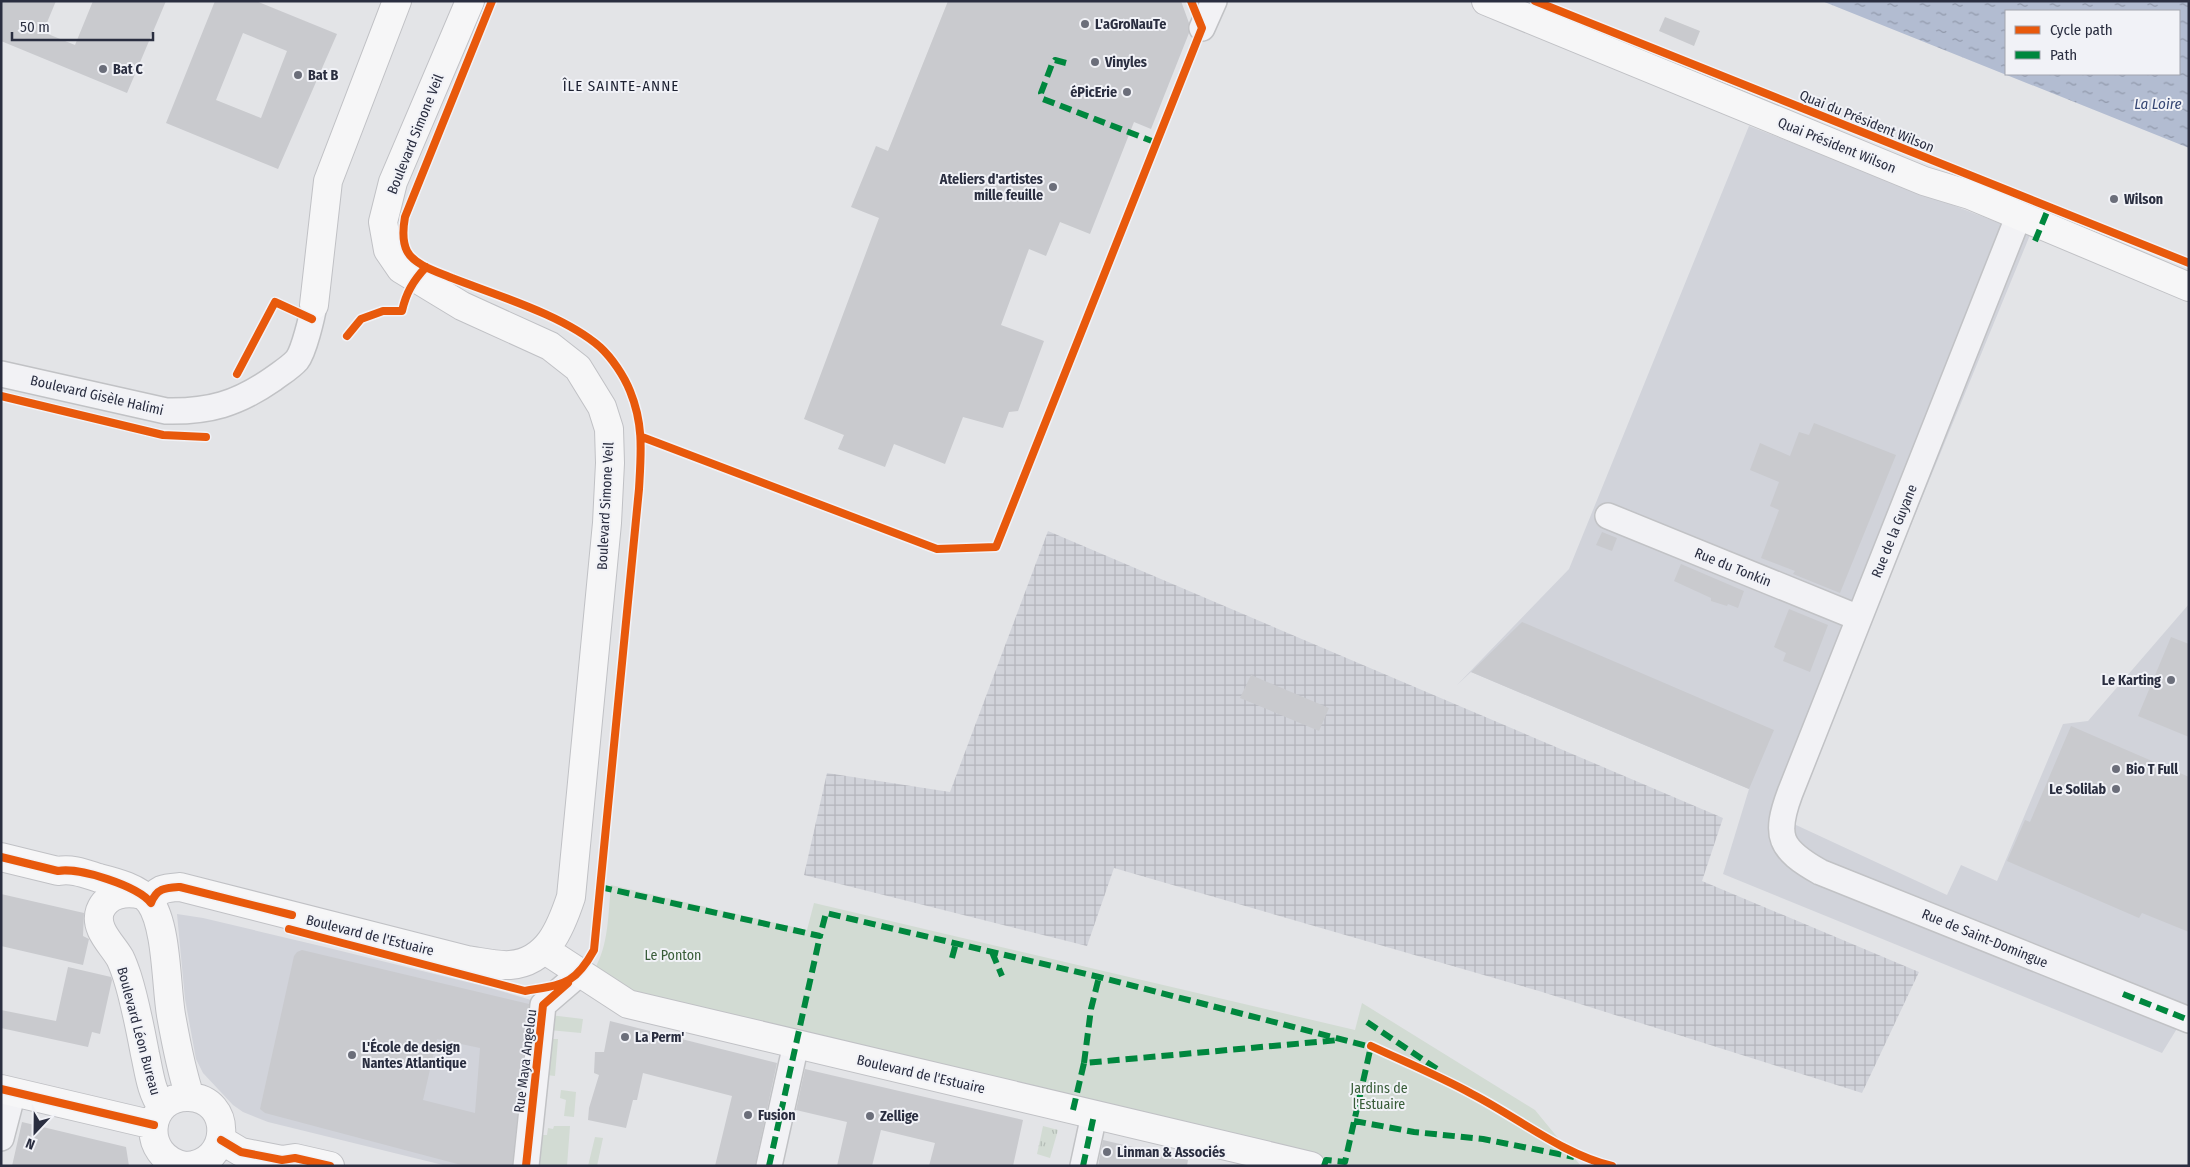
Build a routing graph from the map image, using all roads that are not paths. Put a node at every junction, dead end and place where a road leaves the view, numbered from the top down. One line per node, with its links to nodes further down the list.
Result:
1 (397, 1): 8 (main road)
2 (470, 1): 15 (main road, Boulevard Simone Veil)
3 (1214, 1): 5 (street)
4 (1486, 1): 6 (main road, Quai Président Wilson)
5 (1202, 28)
6 (2019, 215): 7 (main road, Quai Président Wilson); 11 (street, Rue de la Guyane)
7 (2189, 287)
8 (314, 305): 9 (street, Boulevard Gisèle Halimi)
9 (1, 374)
10 (1608, 516): 11 (street, Rue du Tonkin)
11 (1859, 618): 12 (street, Rue de la Guyane)
12 (1787, 847): 17 (street, Rue de Saint-Domingue)
13 (1, 857): 14 (main road)
14 (146, 899): 15 (main road, Boulevard de l'Estuaire); 20 (main road); 22 (main road, Boulevard Léon Bureau)
15 (545, 950): 16 (main road, Boulevard de l'Estuaire)
16 (579, 974): 18 (main road, Boulevard de l'Estuaire); 27 (street, Rue Maya Angelou)
17 (2189, 1020)
18 (796, 1044): 21 (main road, Boulevard de l'Estuaire); 28 (street)
19 (7, 1090): 22 (main road); 23 (street)
20 (190, 1097): 22 (main road); 24 (main road)
21 (1094, 1115): 29 (street); 30 (main road, Boulevard de l'Estuaire)
22 (158, 1116): 25 (main road)
23 (1, 1138)
24 (221, 1140): 25 (main road); 26 (main road)
25 (185, 1166)
26 (330, 1166)
27 (526, 1166)
28 (769, 1166)
29 (1083, 1166)
30 (1311, 1166)

